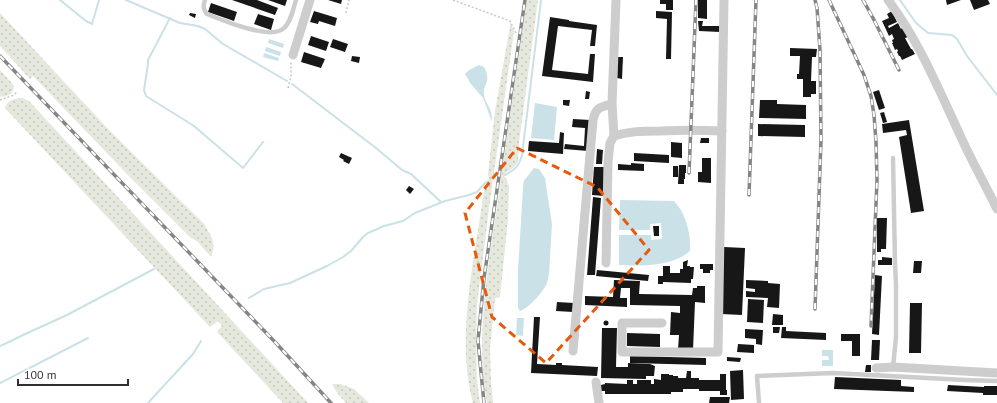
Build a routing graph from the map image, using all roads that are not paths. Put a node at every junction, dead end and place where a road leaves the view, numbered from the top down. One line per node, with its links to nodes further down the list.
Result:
1 (205, 0): 2 (lane)
2 (296, 0)
3 (310, 0): 7 (street)
4 (616, 0): 8 (street)
5 (724, 0): 9 (street)
6 (888, 0): 12 (street)
7 (293, 55)
8 (612, 104): 10 (street); 15 (street)
9 (722, 131): 10 (street); 14 (street)
10 (614, 136): 13 (street)
11 (893, 158): 16 (lane)
12 (997, 209)
13 (606, 263)
14 (662, 323)
15 (573, 351)
16 (893, 367): 17 (street); 18 (street)
17 (876, 368)
18 (997, 373)
19 (997, 381): 22 (lane)
20 (596, 382): 21 (street)
21 (599, 403)
22 (759, 403)

